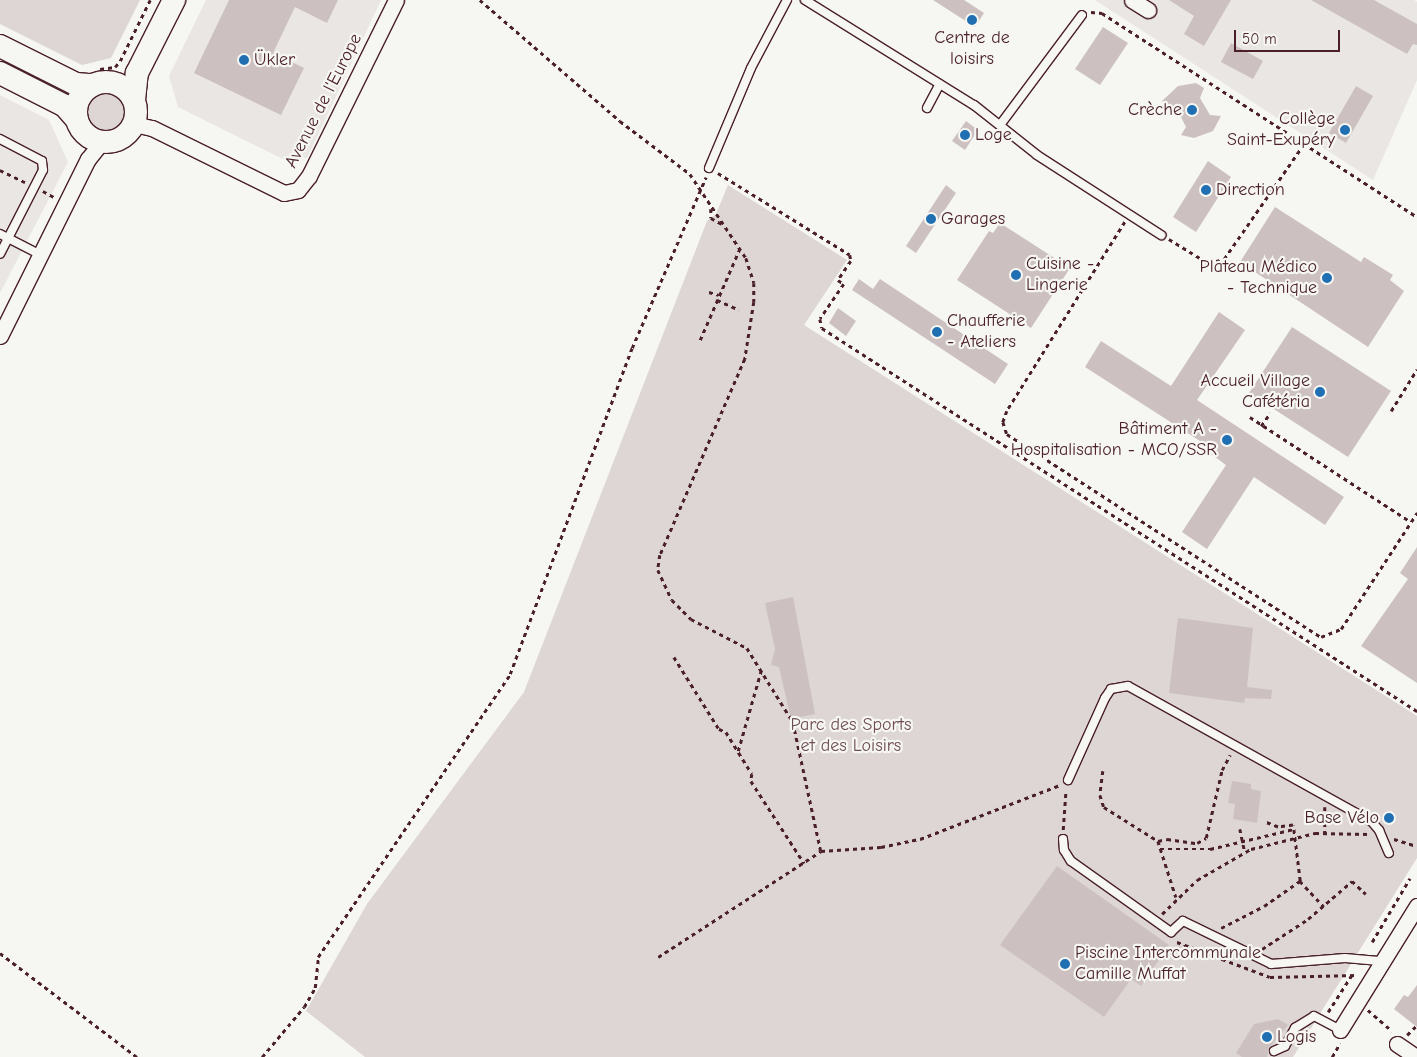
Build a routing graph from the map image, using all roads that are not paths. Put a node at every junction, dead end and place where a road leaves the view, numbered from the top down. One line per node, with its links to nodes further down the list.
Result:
1 (158, 0): 11 (main road)
2 (174, 0): 13 (main road)
3 (396, 0): 16 (street, Avenue de l'Europe)
4 (787, 0): 20 (lane)
5 (805, 0): 12 (lane)
6 (1132, 0): 7 (street)
7 (1148, 10)
8 (1082, 15): 17 (lane)
9 (0, 46): 11 (main road)
10 (0, 73): 15 (main road)
11 (98, 79): 13 (main road); 15 (main road)
12 (940, 84): 14 (lane); 17 (lane)
13 (134, 100): 16 (main road)
14 (927, 108)
15 (77, 120): 19 (main road)
16 (134, 124): 19 (main road)
17 (1000, 124): 22 (lane)
18 (0, 139): 23 (lane)
19 (102, 142): 25 (street)
20 (710, 168)
21 (0, 234): 23 (lane)
22 (1162, 235)
23 (8, 238): 24 (lane); 25 (lane)
24 (0, 254)
25 (41, 255): 26 (street)
26 (0, 336)
27 (1068, 780): 29 (lane)
28 (1063, 839): 31 (lane)
29 (1389, 853)
30 (1417, 906): 31 (street)
31 (1382, 961): 32 (street)
32 (1340, 1030): 34 (lane)
33 (1397, 1044): 35 (street)
34 (1274, 1051)
35 (1416, 1057)

